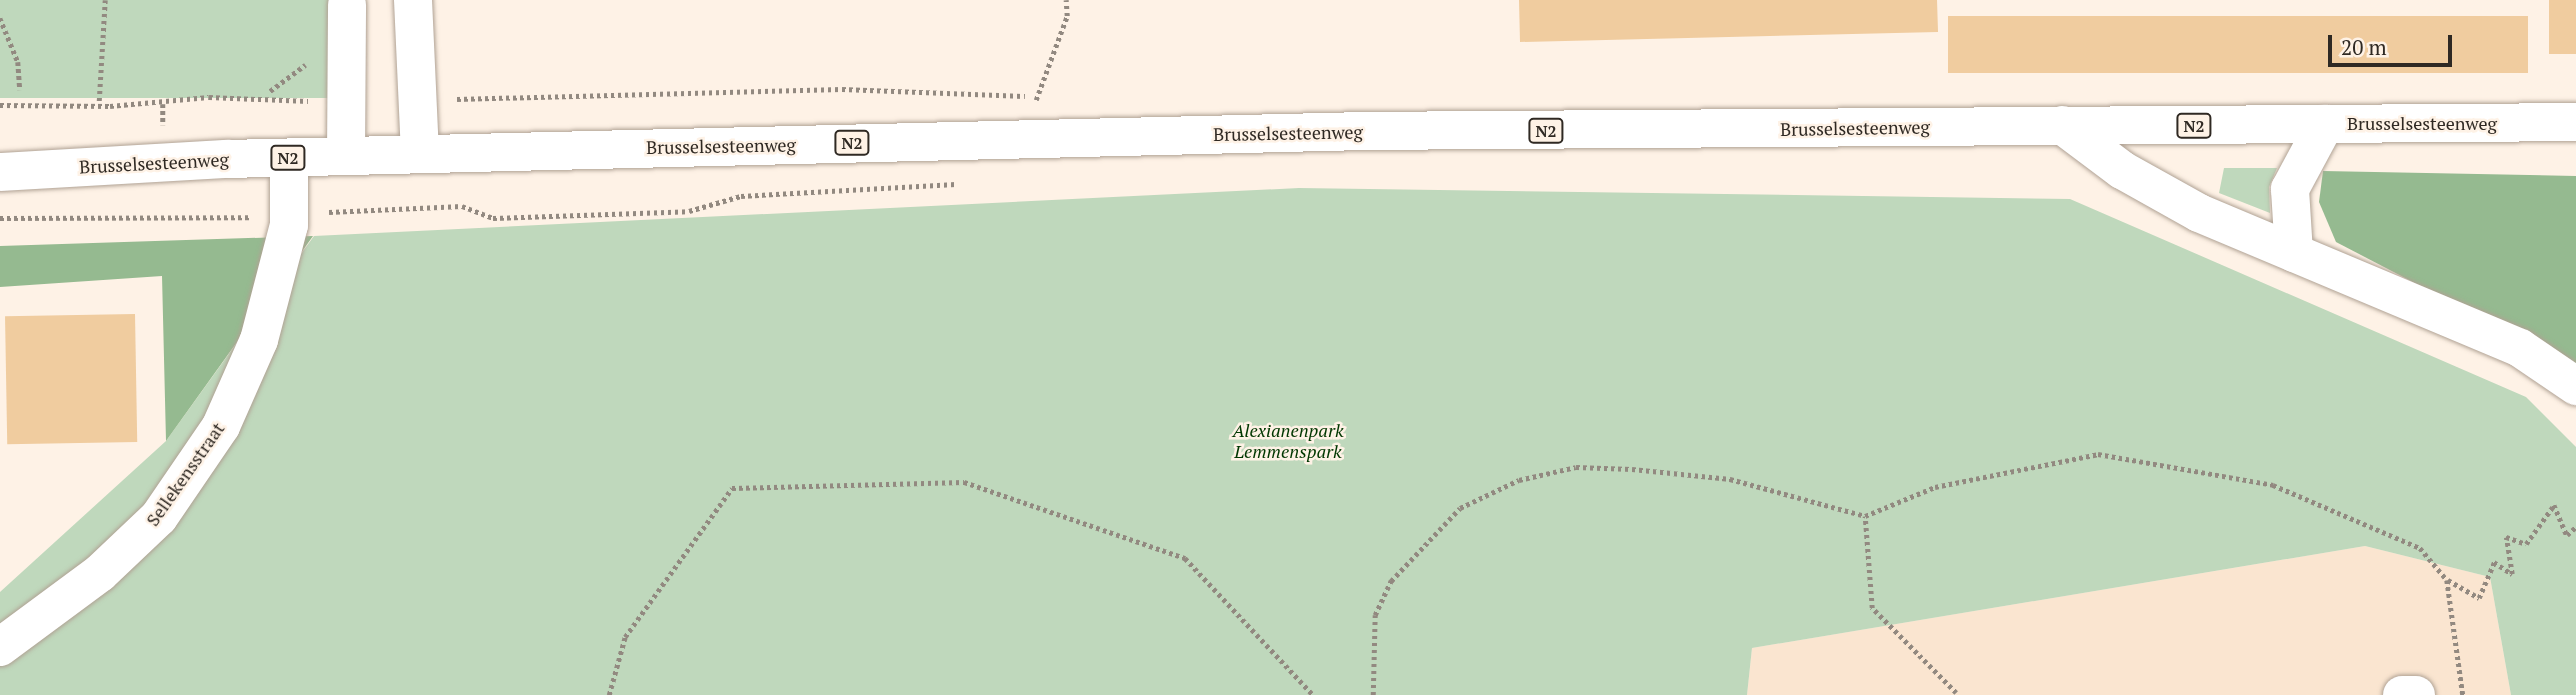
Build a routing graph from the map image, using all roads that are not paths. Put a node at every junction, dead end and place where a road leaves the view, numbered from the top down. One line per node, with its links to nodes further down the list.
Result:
1 (413, 0): 6 (main road)
2 (347, 5): 7 (main road)
3 (2576, 122): 4 (main road, Brusselsesteenweg / N2)
4 (2325, 124): 5 (main road, Brusselsesteenweg / N2); 10 (main road)
5 (2062, 125): 6 (main road, Brusselsesteenweg / N2); 10 (main road)
6 (420, 154): 7 (main road, Brusselsesteenweg / N2)
7 (346, 155): 8 (main road, Brusselsesteenweg / N2)
8 (289, 158): 9 (main road, Brusselsesteenweg / N2); 12 (main road, Sellekensstraat)
9 (0, 172)
10 (2294, 253): 11 (main road)
11 (2576, 386)
12 (0, 648)
13 (2402, 695): 14 (main road)
14 (2416, 695)

